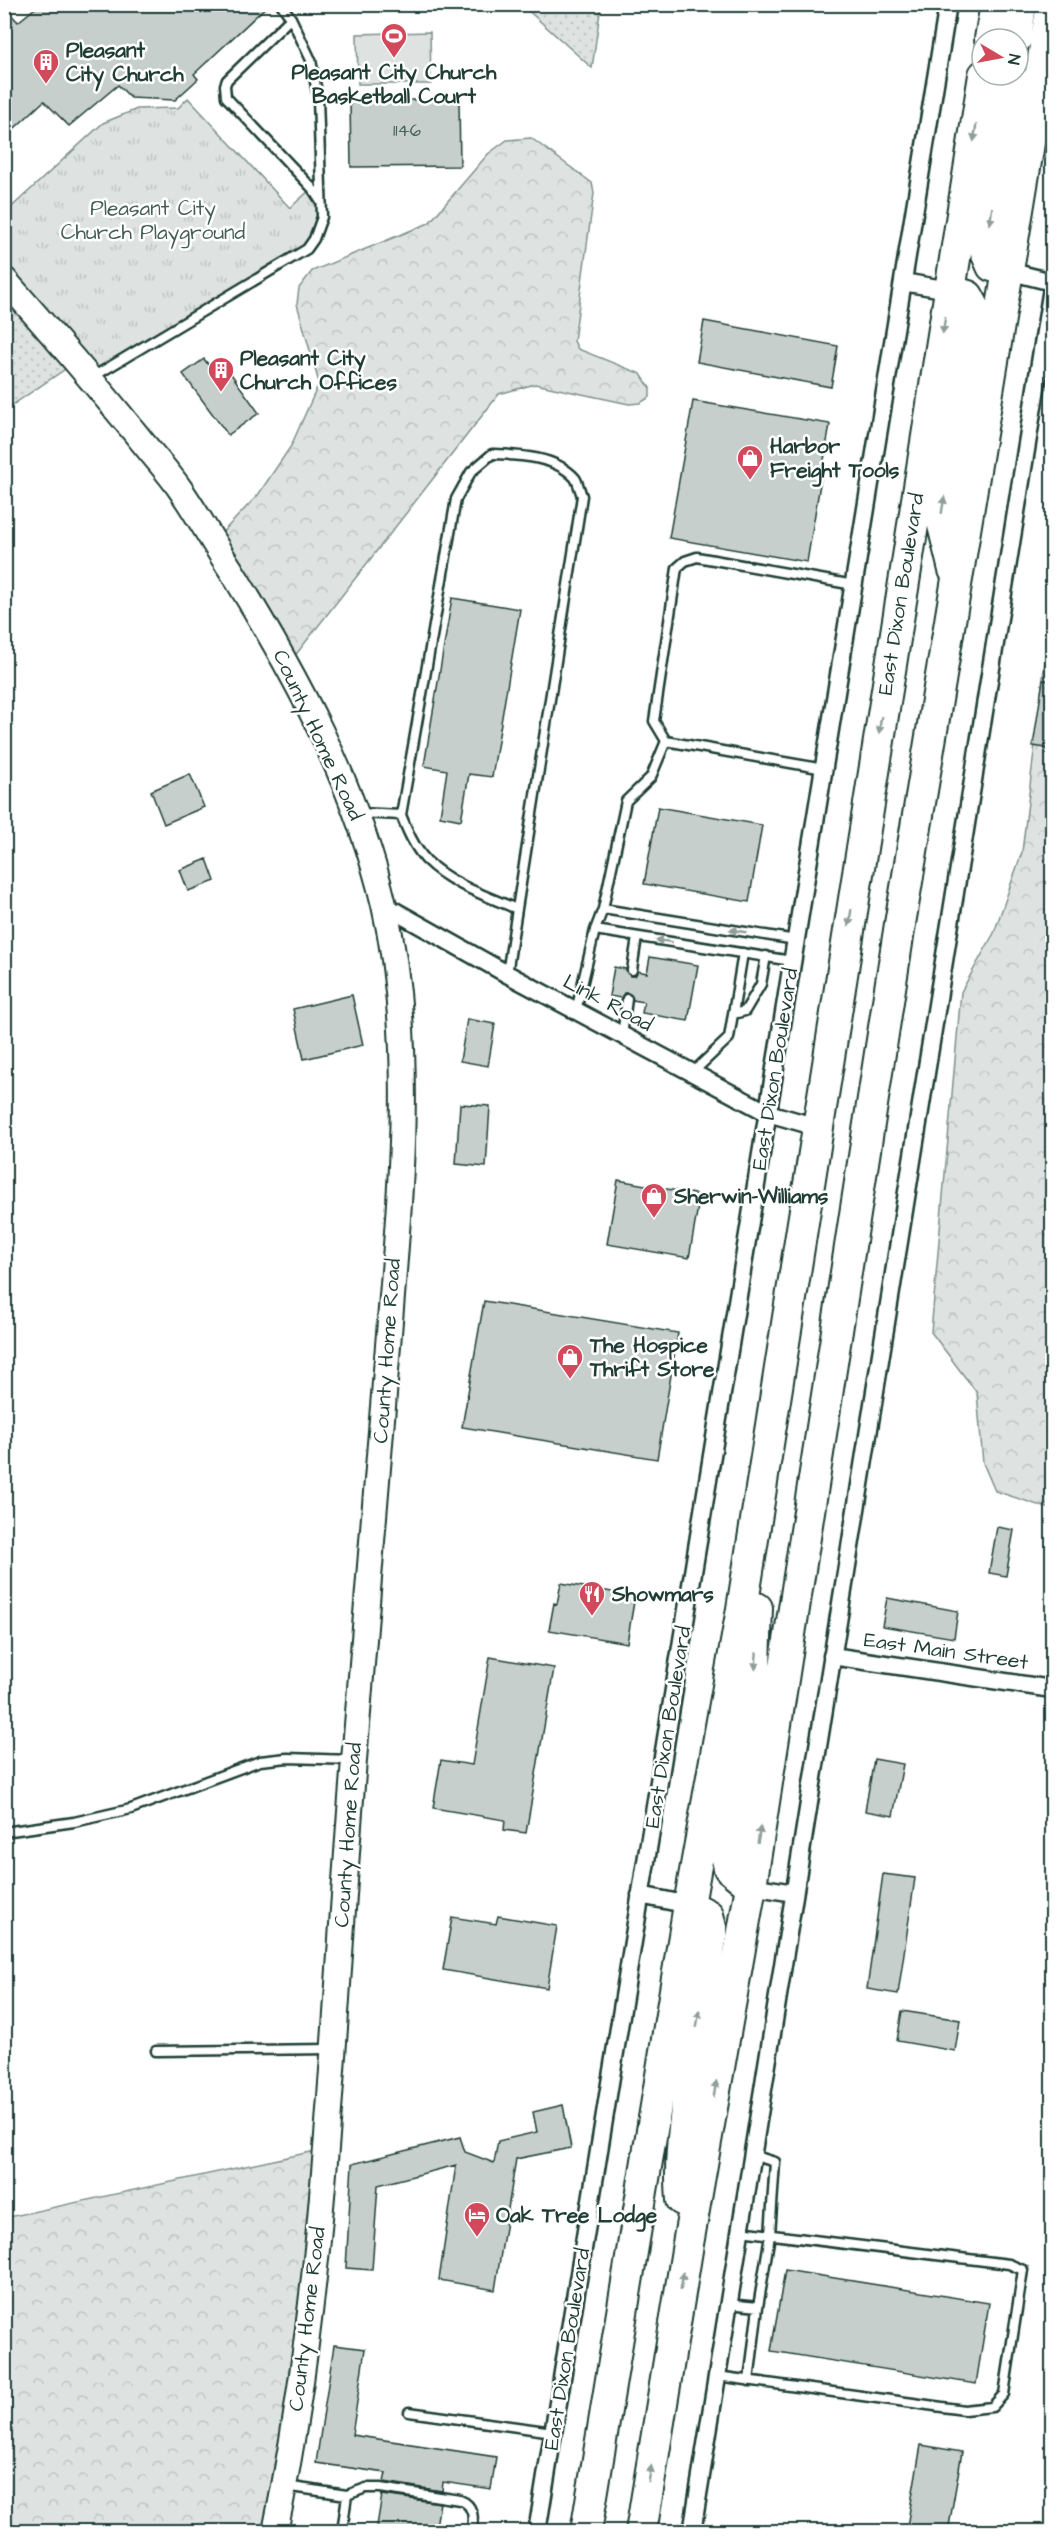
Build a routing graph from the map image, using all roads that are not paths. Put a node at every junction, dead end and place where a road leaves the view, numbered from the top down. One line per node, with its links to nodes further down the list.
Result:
1 (281, 4): 6 (lane)
2 (948, 4): 14 (street, East Dixon Boulevard)
3 (996, 4): 7 (highway)
4 (1021, 4): 8 (highway)
5 (1052, 4): 12 (highway)
6 (291, 18): 11 (lane); 11 (lane)
7 (992, 27)
8 (1018, 27)
9 (982, 87): 17 (highway, East Dixon Boulevard, one-way to 17)
10 (1009, 87): 12 (highway, one-way to 12)
11 (322, 205): 18 (lane)
12 (1008, 271): 15 (street); 19 (highway)
13 (4, 279): 18 (street, County Home Road)
14 (903, 282): 17 (street); 20 (street, East Dixon Boulevard)
15 (1053, 282)
16 (1053, 288): 44 (street)
17 (949, 290): 19 (highway, one-way to 17); 42 (highway, East Dixon Boulevard, one-way to 42)
18 (91, 378): 23 (street, County Home Road)
19 (957, 582): 48 (highway, one-way to 19)
20 (854, 585): 21 (lane); 22 (street, East Dixon Boulevard)
21 (666, 741): 22 (lane); 27 (lane)
22 (824, 769): 30 (street, East Dixon Boulevard)
23 (356, 813): 24 (lane); 25 (street, County Home Road)
24 (400, 814): 26 (lane); 26 (lane)
25 (384, 905): 35 (street, Link Road); 46 (street, County Home Road)
26 (517, 909): 35 (lane)
27 (603, 909): 28 (lane); 30 (lane, one-way to 27)
28 (595, 930): 29 (lane); 37 (lane)
29 (637, 937): 31 (lane, one-way to 29); 34 (lane)
30 (796, 940): 33 (street, East Dixon Boulevard)
31 (743, 953): 32 (lane); 38 (lane)
32 (766, 956): 33 (lane); 38 (lane)
33 (792, 961): 41 (street, East Dixon Boulevard)
34 (632, 970)
35 (507, 974): 37 (street, Link Road)
36 (627, 999): 39 (lane)
37 (576, 1011): 39 (street, Link Road)
38 (733, 1014): 40 (lane)
39 (622, 1036): 40 (street, Link Road)
40 (692, 1073): 41 (street, Link Road)
41 (768, 1113): 42 (street, Link Road); 50 (street, East Dixon Boulevard)
42 (818, 1127): 43 (highway, East Dixon Boulevard)
43 (750, 1561): 48 (highway, one-way to 48); 51 (highway, East Dixon Boulevard)
44 (832, 1656): 45 (street, East Main Street); 49 (street)
45 (1053, 1689)
46 (354, 1760): 47 (lane); 52 (street, County Home Road)
47 (4, 1832)
48 (751, 1886): 49 (street); 57 (highway, one-way to 48)
49 (794, 1893): 54 (street)
50 (640, 1895): 51 (street); 63 (street, East Dixon Boulevard)
51 (689, 1905): 57 (highway, one-way to 51); 70 (highway, East Dixon Boulevard)
52 (332, 2049): 53 (lane); 64 (street, County Home Road)
53 (156, 2051)
54 (752, 2155): 55 (street); 56 (lane)
55 (740, 2231): 56 (lane); 58 (street)
56 (770, 2235): 59 (lane); 61 (lane)
57 (688, 2244): 71 (highway, one-way to 57)
58 (728, 2304): 59 (lane); 60 (street)
59 (758, 2307): 61 (lane)
60 (717, 2376): 61 (lane); 72 (street)
61 (749, 2381)
62 (410, 2412): 63 (lane)
63 (553, 2432): 69 (street, East Dixon Boulevard)
64 (284, 2486): 65 (lane); 66 (street, County Home Road)
65 (347, 2495): 67 (lane); 68 (lane)
66 (275, 2532)
67 (342, 2532)
68 (472, 2532)
69 (537, 2532)
70 (586, 2532)
71 (641, 2532)
72 (692, 2532)

